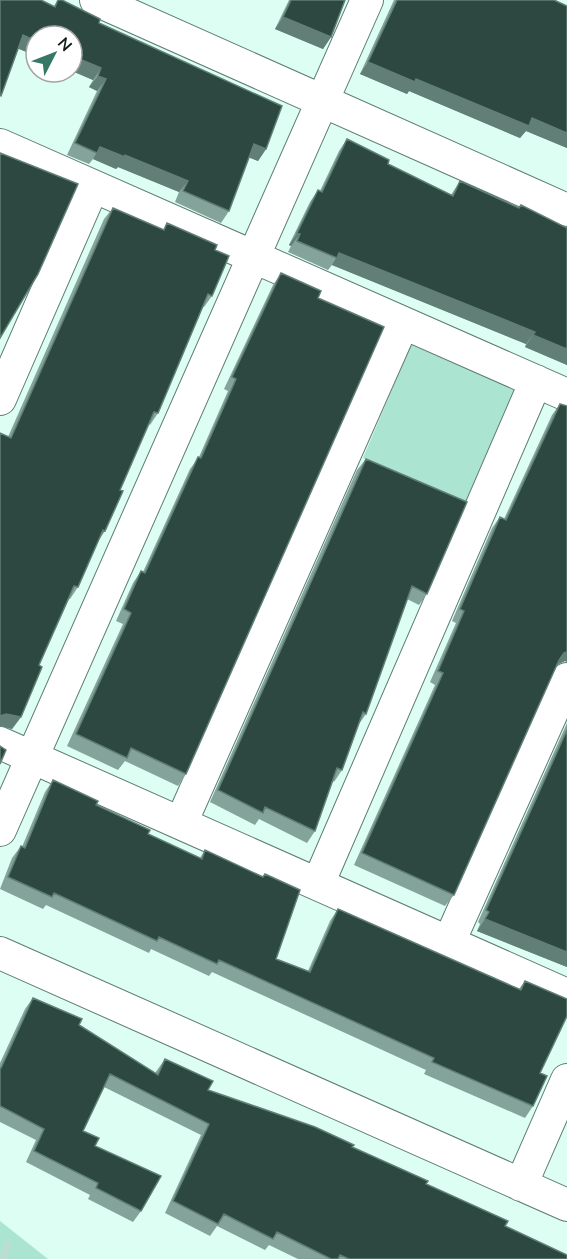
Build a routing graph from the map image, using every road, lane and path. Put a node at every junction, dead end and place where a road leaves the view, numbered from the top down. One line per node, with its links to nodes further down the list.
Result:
1 (96, 0): 3 (street)
2 (368, 0): 3 (street)
3 (324, 101): 6 (street); 7 (street)
4 (0, 145): 5 (street)
5 (93, 186): 7 (street); 11 (street)
6 (567, 210)
7 (254, 257): 8 (street); 14 (street)
8 (403, 323): 9 (street); 15 (street)
9 (537, 381): 10 (street); 17 (street)
10 (567, 395)
11 (0, 399)
12 (567, 679): 18 (street)
13 (0, 742): 14 (street)
14 (33, 757): 15 (street); 16 (street)
15 (181, 823): 17 (street)
16 (0, 830)
17 (318, 884): 18 (street)
18 (449, 942): 20 (street)
19 (0, 953): 22 (street)
20 (567, 995)
21 (567, 1080): 22 (street)
22 (521, 1185): 23 (street)
23 (567, 1205)

